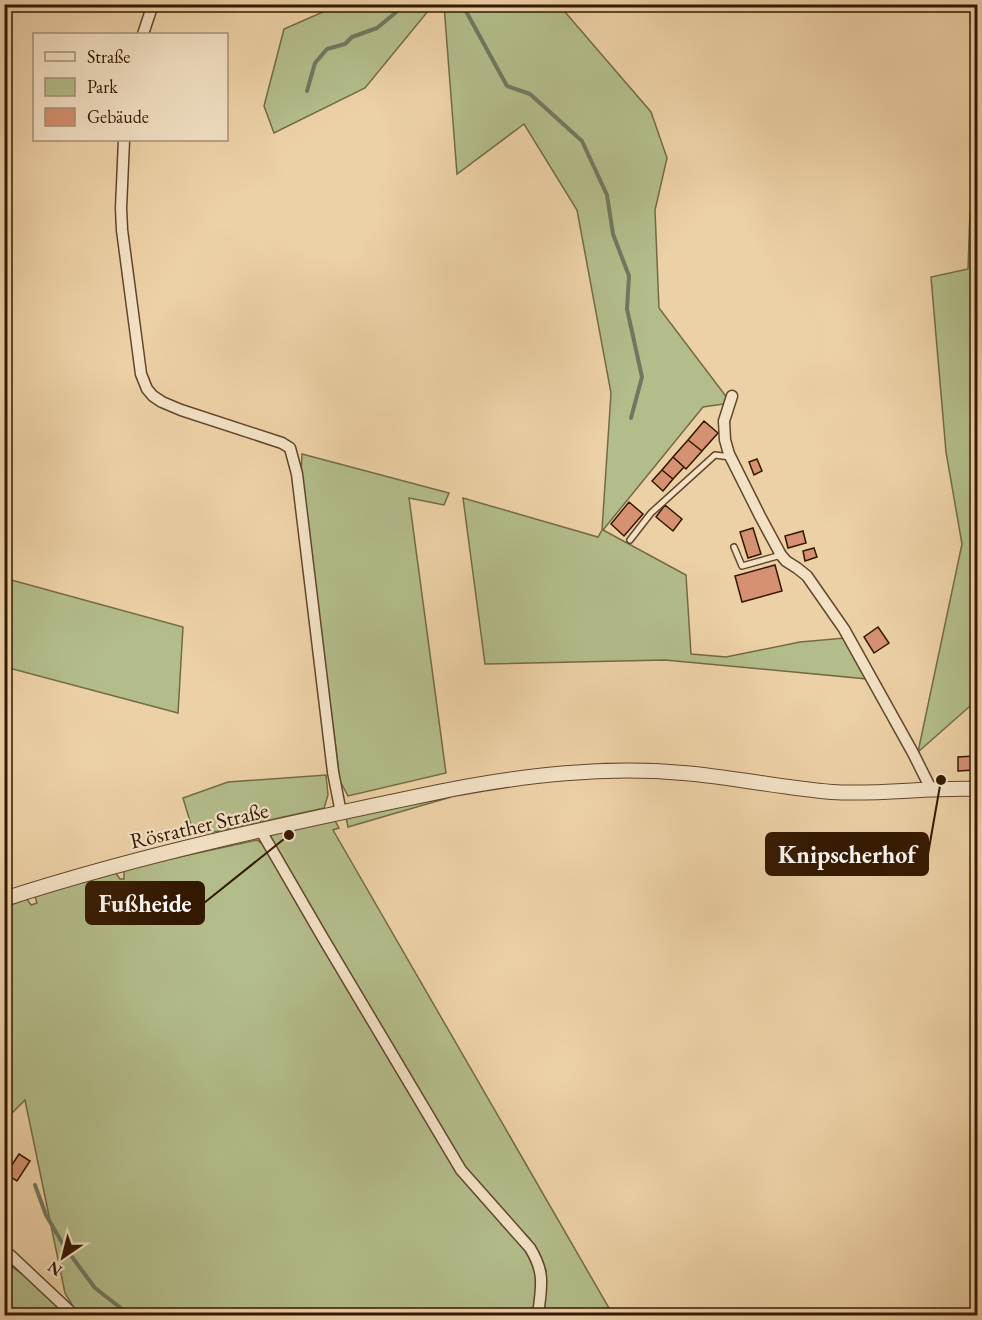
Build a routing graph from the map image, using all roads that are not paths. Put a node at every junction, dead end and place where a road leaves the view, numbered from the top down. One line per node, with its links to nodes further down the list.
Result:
1 (153, 4): 2 (street)
2 (143, 33)
3 (124, 141): 11 (street)
4 (732, 396): 5 (street)
5 (730, 457): 6 (lane); 8 (street)
6 (630, 540)
7 (734, 547): 8 (lane)
8 (781, 555): 9 (street)
9 (931, 789): 10 (street, Rösrather Straße); 11 (street, Rösrather Straße)
10 (978, 789)
11 (341, 813): 12 (street, Rösrather Straße)
12 (261, 831): 13 (street, Rösrather Straße); 16 (street)
13 (4, 899)
14 (4, 1252): 15 (street)
15 (75, 1316)
16 (538, 1316)

